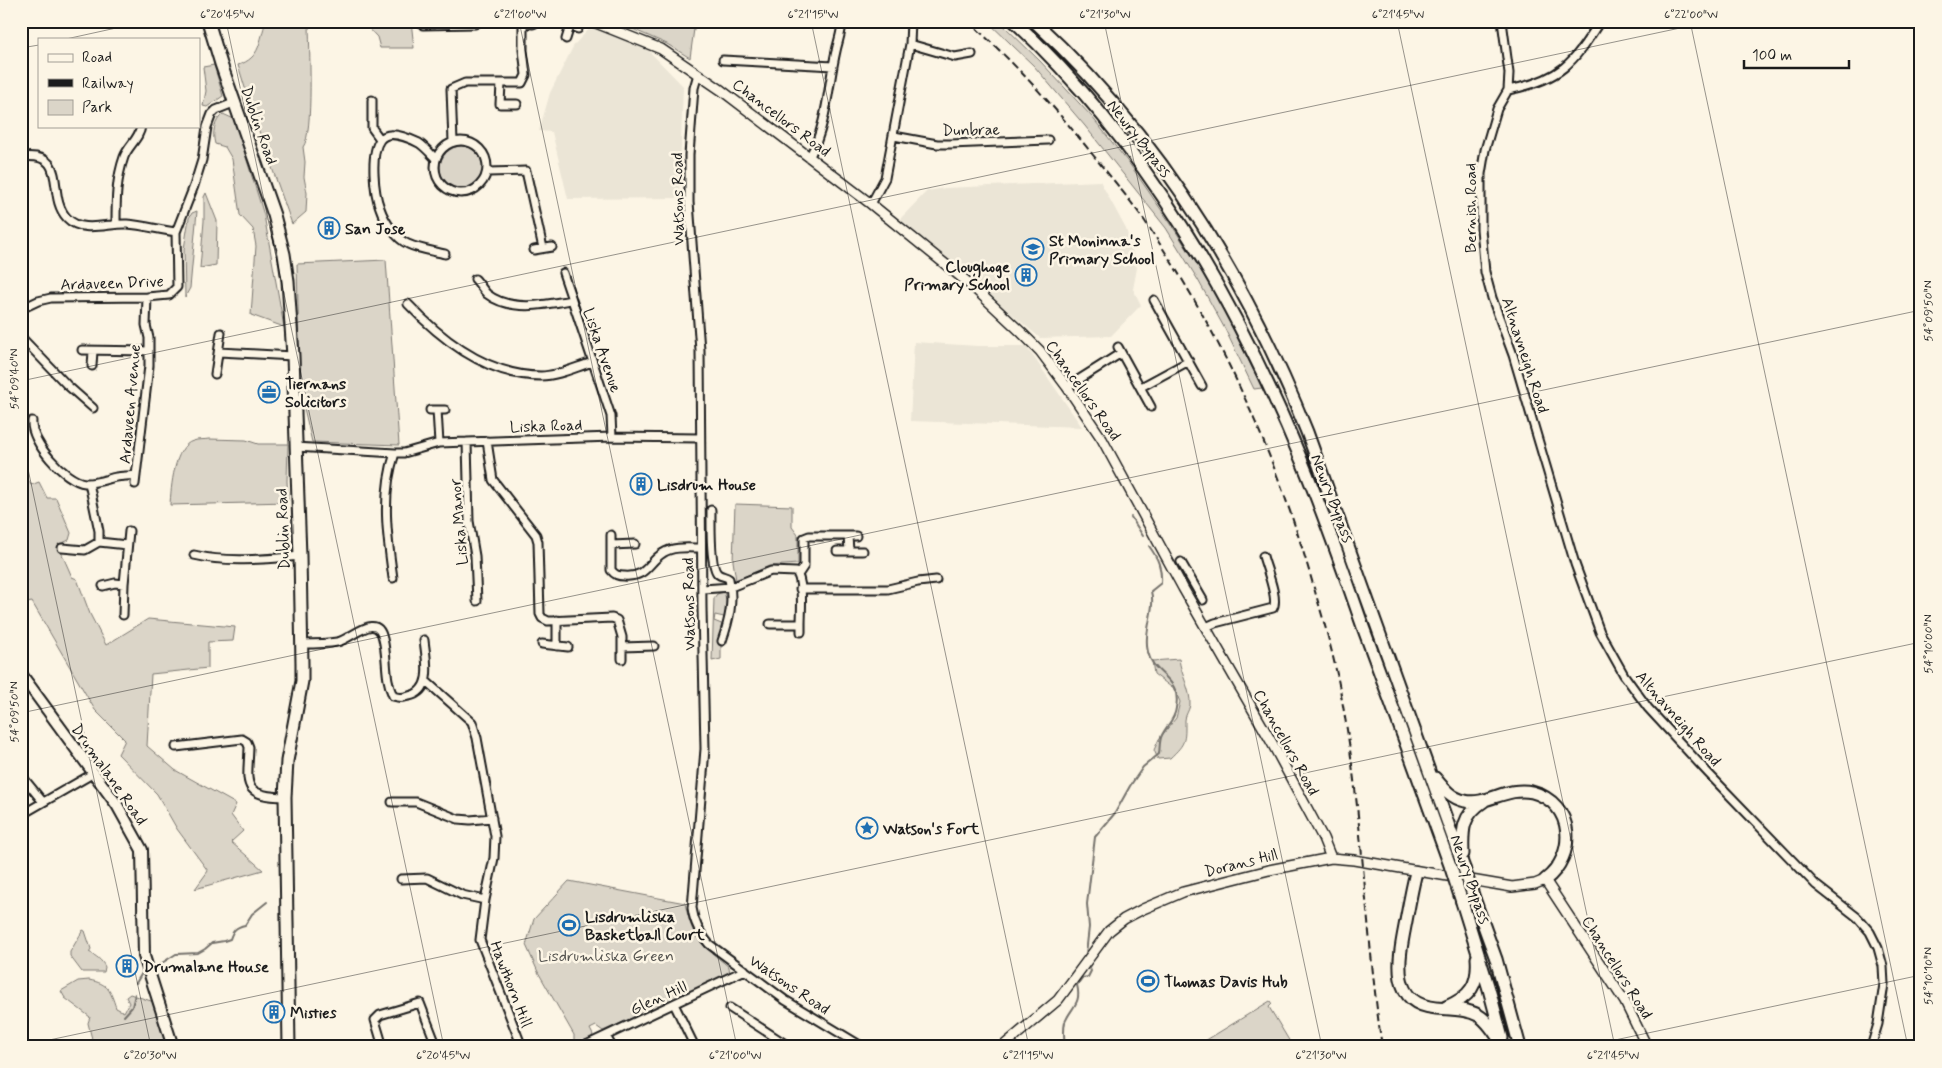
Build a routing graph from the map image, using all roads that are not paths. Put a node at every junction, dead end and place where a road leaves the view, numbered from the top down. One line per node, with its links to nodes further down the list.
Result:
1 (208, 21): 25 (main road, Dublin Road)
2 (480, 21): 13 (street)
3 (540, 21): 12 (street)
4 (558, 21): 14 (street)
5 (591, 21): 21 (street, Chancellors Road)
6 (842, 21): 20 (street)
7 (911, 21): 17 (street)
8 (1014, 21): 140 (main road, Newry Bypass, bridge)
9 (1034, 21): 126 (main road, Newry Bypass)
10 (1502, 21): 23 (street, Bernish Road)
11 (1600, 21): 23 (street)
12 (523, 22): 22 (street)
13 (423, 26)
14 (570, 26): 15 (street); 16 (street)
15 (578, 29)
16 (566, 39)
17 (910, 44): 18 (street); 28 (street)
18 (972, 54)
19 (723, 60): 20 (street)
20 (833, 66): 32 (street)
21 (698, 74): 32 (street, Chancellors Road); 70 (street, Watsons Road)
22 (501, 83): 26 (street); 31 (street)
23 (1508, 90): 43 (street, Bernish Road)
24 (372, 100): 29 (street)
25 (236, 102): 38 (street); 57 (main road, Dublin Road)
26 (516, 104)
27 (141, 128): 37 (street)
28 (894, 136): 30 (street, Dunbrae); 36 (street)
29 (380, 139): 34 (street); 42 (street)
30 (1048, 140)
31 (454, 142): 34 (street); 35 (street)
32 (810, 156): 36 (street, Chancellors Road)
33 (21, 157): 37 (street)
34 (436, 159): 35 (street)
35 (488, 172): 40 (street)
36 (870, 204): 62 (street, Chancellors Road)
37 (116, 224): 38 (street)
38 (176, 232): 46 (street, Ardaveen Drive)
39 (552, 247): 40 (street)
40 (543, 248): 41 (street)
41 (534, 250)
42 (445, 254)
43 (1485, 272): 160 (street, Altnavneigh Road)
44 (563, 273): 47 (street, Liska Avenue)
45 (475, 279): 47 (street)
46 (147, 297): 50 (street, Ardaveen Drive); 55 (street, Ardaveen Avenue)
47 (571, 300): 59 (street, Liska Avenue)
48 (1154, 300): 58 (street)
49 (408, 304): 59 (street)
50 (21, 309)
51 (221, 334): 56 (street)
52 (21, 337): 66 (street)
53 (82, 350): 54 (street)
54 (93, 351): 55 (street); 60 (street)
55 (149, 351): 76 (street, Ardaveen Avenue)
56 (219, 352): 57 (street); 61 (street)
57 (293, 356): 74 (main road, Dublin Road)
58 (1189, 361): 63 (street); 64 (street)
59 (593, 362): 69 (street, Liska Avenue)
60 (92, 366)
61 (215, 374)
62 (1067, 386): 64 (street); 102 (street, Chancellors Road)
63 (1202, 386)
64 (1141, 387): 65 (street)
65 (1151, 407)
66 (93, 408)
67 (445, 410): 73 (street)
68 (32, 421): 77 (street)
69 (612, 437): 70 (street, Liska Road); 71 (street, Liska Road)
70 (700, 438): 87 (street, Watsons Road)
71 (487, 441): 72 (street, Liska Road); 108 (street)
72 (467, 442): 73 (street, Liska Road); 105 (street, Liska Manor)
73 (439, 443): 75 (street, Liska Road)
74 (295, 447): 75 (street, Liska Road); 92 (main road, Dublin Road)
75 (395, 453): 96 (street)
76 (136, 475): 77 (street); 78 (street, Ardaveen Avenue)
77 (89, 484): 82 (street)
78 (135, 484)
79 (711, 510): 101 (street)
80 (129, 531): 85 (street)
81 (611, 535): 83 (street)
82 (99, 542): 85 (street); 86 (street)
83 (611, 544): 84 (street); 87 (street)
84 (635, 544)
85 (127, 545): 99 (street)
86 (62, 548)
87 (702, 548): 103 (street, Watsons Road)
88 (837, 551): 89 (street)
89 (849, 551): 90 (street); 95 (street)
90 (863, 552)
91 (194, 554): 92 (street)
92 (300, 556): 115 (main road, Dublin Road)
93 (1263, 556): 111 (street)
94 (1181, 562): 98 (street)
95 (798, 575): 101 (street); 104 (street)
96 (393, 578)
97 (936, 580): 104 (street)
98 (1193, 583): 102 (street); 106 (street)
99 (124, 584): 100 (street); 107 (street)
100 (103, 586)
101 (731, 587): 103 (street); 114 (street)
102 (1184, 588): 111 (street, Chancellors Road)
103 (703, 589): 141 (street, Watsons Road)
104 (800, 589): 110 (street)
105 (477, 600)
106 (1203, 600)
107 (123, 615)
108 (557, 620): 117 (street); 119 (street)
109 (770, 624): 110 (street)
110 (801, 624): 112 (street)
111 (1206, 627): 134 (street, Chancellors Road)
112 (801, 632)
113 (424, 640): 123 (street)
114 (722, 641)
115 (302, 644): 123 (street); 128 (main road, Dublin Road)
116 (542, 644): 117 (street)
117 (557, 646): 120 (street)
118 (654, 646): 119 (street)
119 (622, 647): 121 (street)
120 (568, 648)
121 (622, 659)
122 (21, 674): 125 (main road, Drumalane Road)
123 (426, 681): 133 (street, Hawthorn Hill)
124 (176, 747): 128 (street)
125 (94, 773): 130 (street); 146 (main road, Drumalane Road)
126 (1430, 773): 129 (main road); 135 (main road, Newry Bypass)
127 (21, 775): 130 (street)
128 (285, 797): 147 (main road, Dublin Road)
129 (1487, 799): 135 (main road); 138 (main road)
130 (43, 802): 132 (street)
131 (392, 802): 133 (street)
132 (21, 815)
133 (492, 818): 139 (street, Hawthorn Hill)
134 (1331, 858): 136 (street, Dorans Hill); 156 (street, Dorans Hill)
135 (1464, 866): 158 (main road, Newry Bypass, bridge)
136 (1416, 872): 138 (street, Dorans Hill); 144 (main road)
137 (401, 878): 139 (street)
138 (1545, 880): 159 (street, Chancellors Road)
139 (485, 900): 150 (street, Hawthorn Hill)
140 (1476, 944): 144 (main road); 157 (main road, Newry Bypass)
141 (745, 970): 142 (street, Glen Hill); 155 (street, Watsons Road)
142 (674, 1004): 145 (street, Glen Hill); 153 (street)
143 (730, 1008): 154 (street)
144 (1444, 1008): 157 (main road)
145 (606, 1036): 151 (street, Glen Hill); 152 (street)
146 (174, 1047)
147 (289, 1047)
148 (383, 1047): 149 (street)
149 (436, 1047)
150 (522, 1047)
151 (582, 1047)
152 (612, 1047)
153 (695, 1047)
154 (790, 1047)
155 (863, 1047)
156 (1002, 1047)
157 (1504, 1047)
158 (1520, 1047)
159 (1646, 1047)
160 (1871, 1047)

